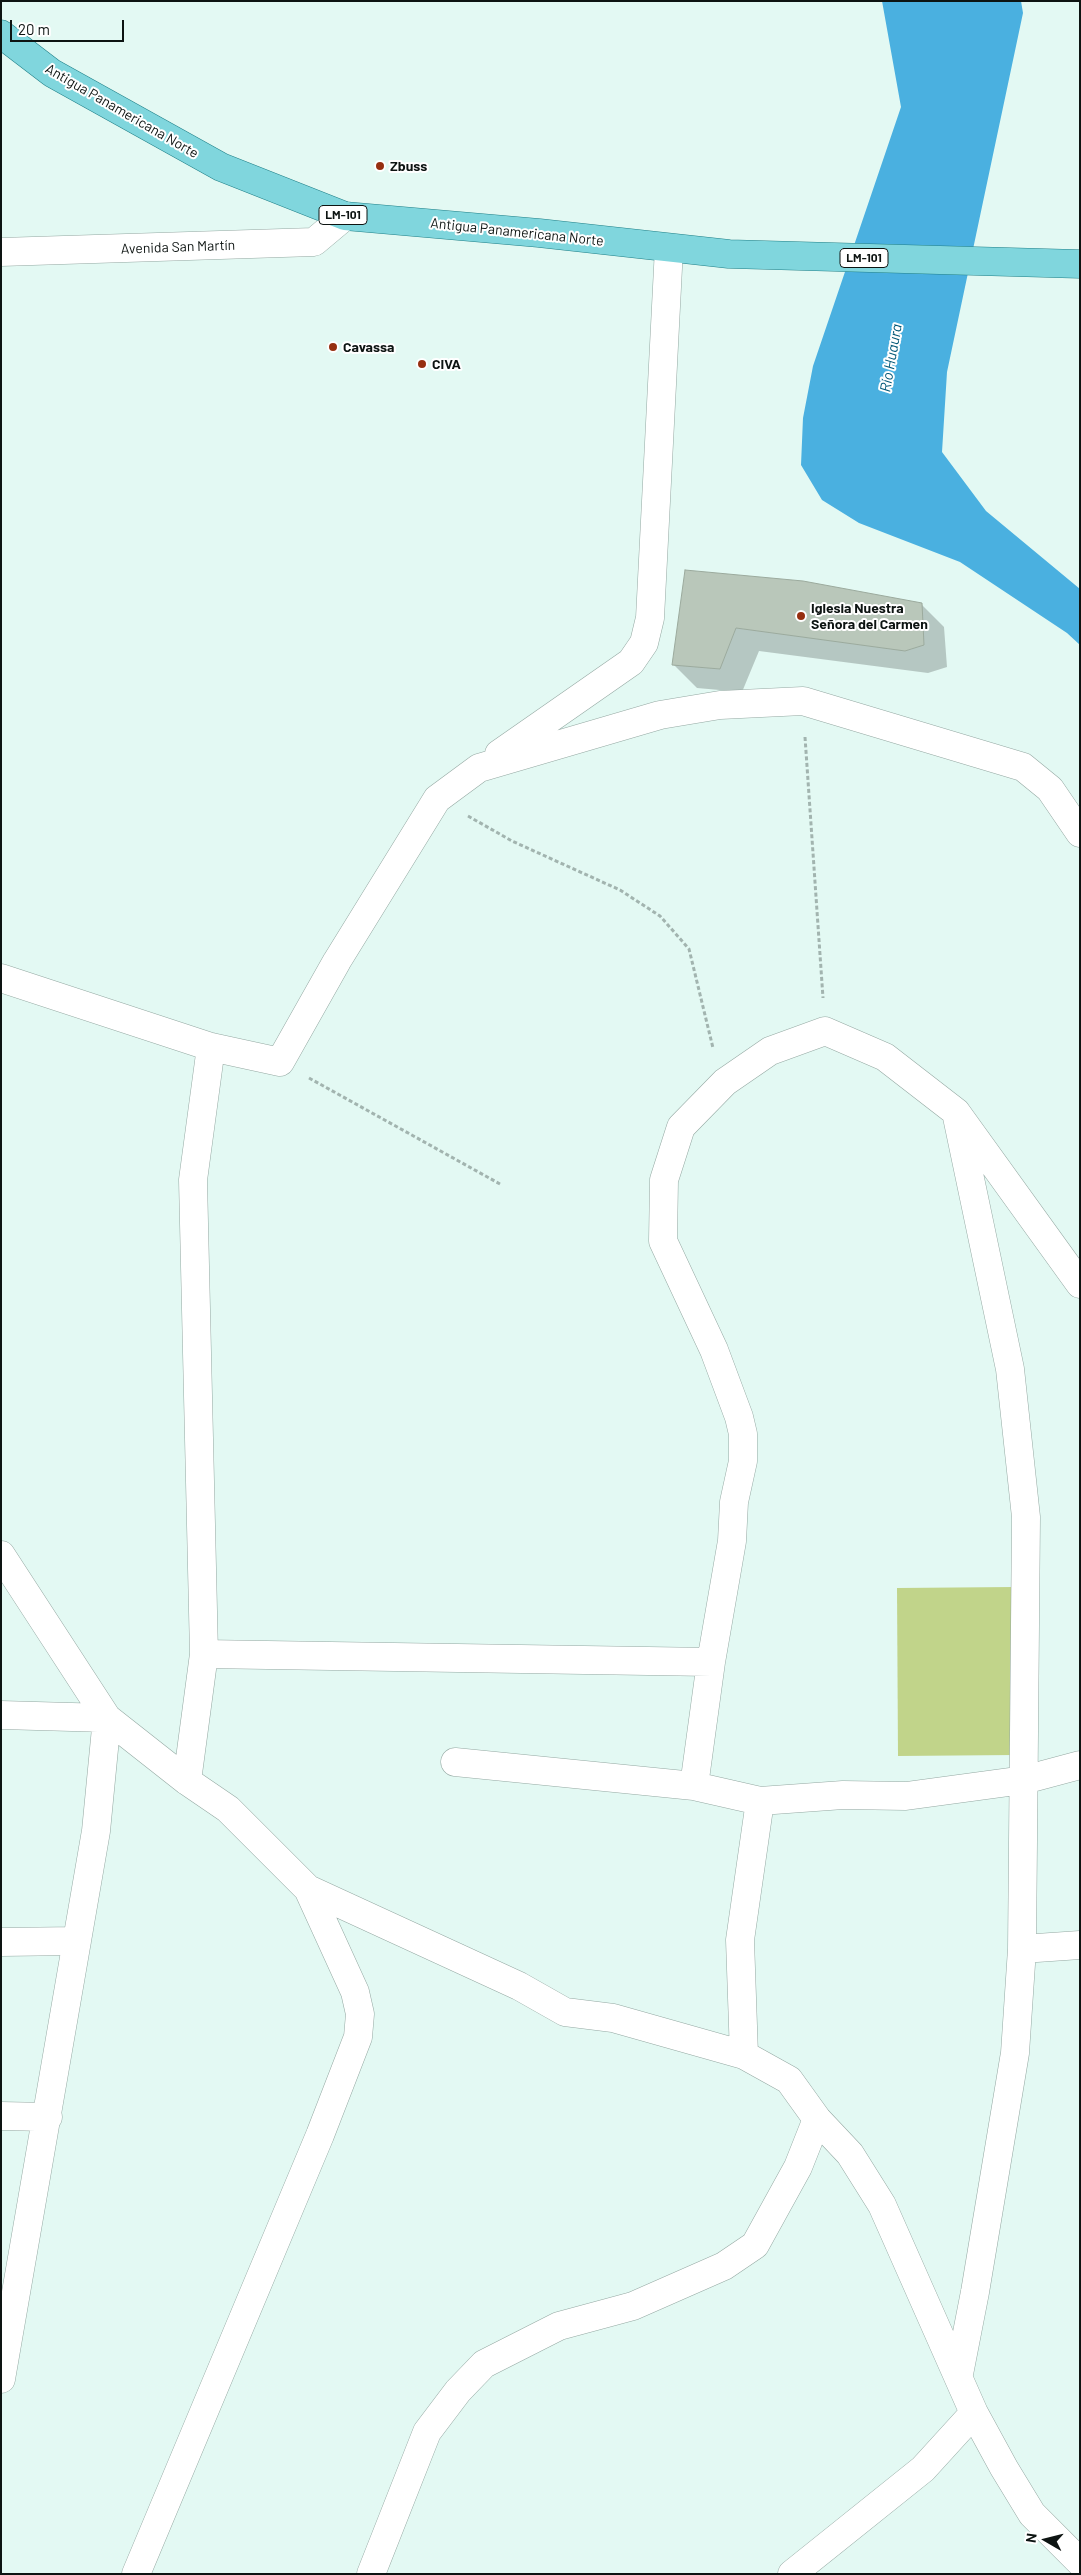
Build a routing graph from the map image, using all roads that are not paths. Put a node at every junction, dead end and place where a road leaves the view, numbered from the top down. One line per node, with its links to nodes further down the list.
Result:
1 (1, 34): 2 (main road, Antigua Panamericana Norte / LM-101)
2 (346, 216): 3 (main road, Antigua Panamericana Norte / LM-101); 4 (street, Avenida San Martín / LM-101)
3 (669, 248): 5 (main road, Antigua Panamericana Norte / LM-101); 6 (street)
4 (1, 252)
5 (1080, 264)
6 (479, 768): 7 (street); 9 (street)
7 (1080, 833)
8 (1, 978): 9 (street)
9 (211, 1047): 13 (street)
10 (956, 1112): 11 (street); 14 (street); 19 (street)
11 (1080, 1284)
12 (1, 1555): 16 (street)
13 (204, 1654): 14 (street); 20 (street)
14 (711, 1662): 21 (street)
15 (1, 1714): 16 (street)
16 (108, 1718): 20 (street); 24 (street)
17 (455, 1762): 21 (street)
18 (1080, 1766): 19 (street)
19 (1024, 1780): 22 (street); 27 (street)
20 (187, 1781): 23 (street)
21 (694, 1786): 22 (street)
22 (760, 1801): 28 (street)
23 (308, 1889): 28 (street); 38 (street)
24 (77, 1940): 25 (street); 30 (street)
25 (1, 1942)
26 (1080, 1945): 27 (street)
27 (1022, 1950): 33 (street)
28 (744, 2055): 31 (street)
29 (1, 2116): 30 (street)
30 (48, 2117): 32 (street)
31 (817, 2119): 33 (street); 39 (street)
32 (6, 2323): 34 (street)
33 (959, 2374): 35 (street)
34 (1, 2379)
35 (974, 2412): 36 (street); 40 (street)
36 (1068, 2540): 37 (street)
37 (1080, 2562)
38 (136, 2574)
39 (371, 2574)
40 (792, 2574)

